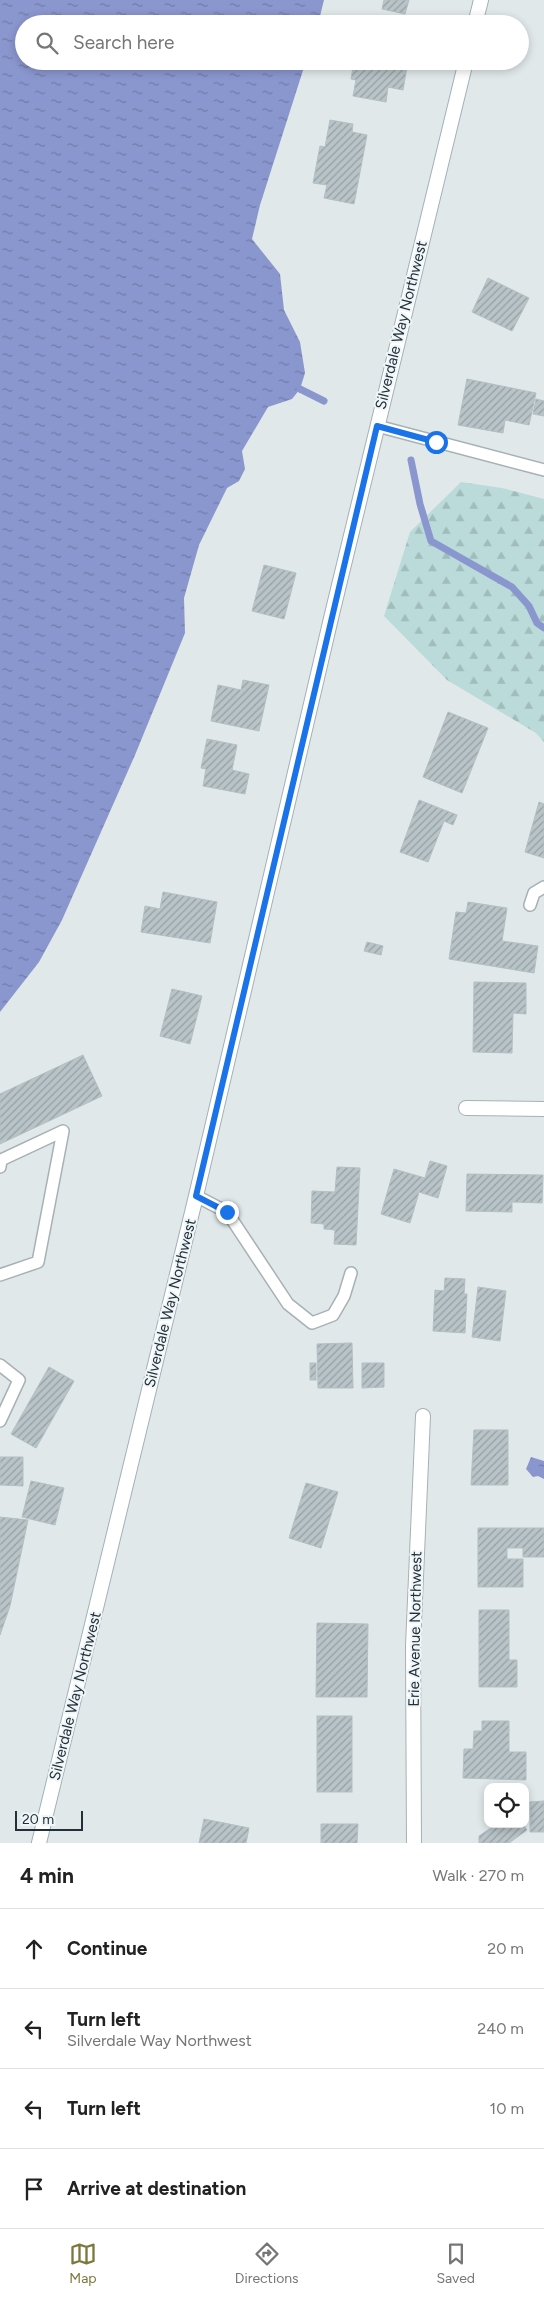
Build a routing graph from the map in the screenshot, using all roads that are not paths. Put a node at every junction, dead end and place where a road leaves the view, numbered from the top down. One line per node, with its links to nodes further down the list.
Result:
1 (481, 0): 2 (main road)
2 (477, 15)
3 (464, 70): 4 (main road, Silverdale Way Northwest)
4 (377, 426): 5 (lane); 11 (main road, Silverdale Way Northwest)
5 (544, 470)
6 (544, 887): 7 (lane)
7 (530, 905)
8 (466, 1108): 9 (main road)
9 (544, 1109)
10 (0, 1167): 13 (lane)
11 (196, 1196): 12 (lane); 17 (main road, Silverdale Way Northwest)
12 (351, 1273)
13 (0, 1275)
14 (0, 1365): 16 (lane)
15 (423, 1416): 18 (main road, Erie Avenue Northwest)
16 (0, 1421)
17 (39, 1843)
18 (414, 1843)

